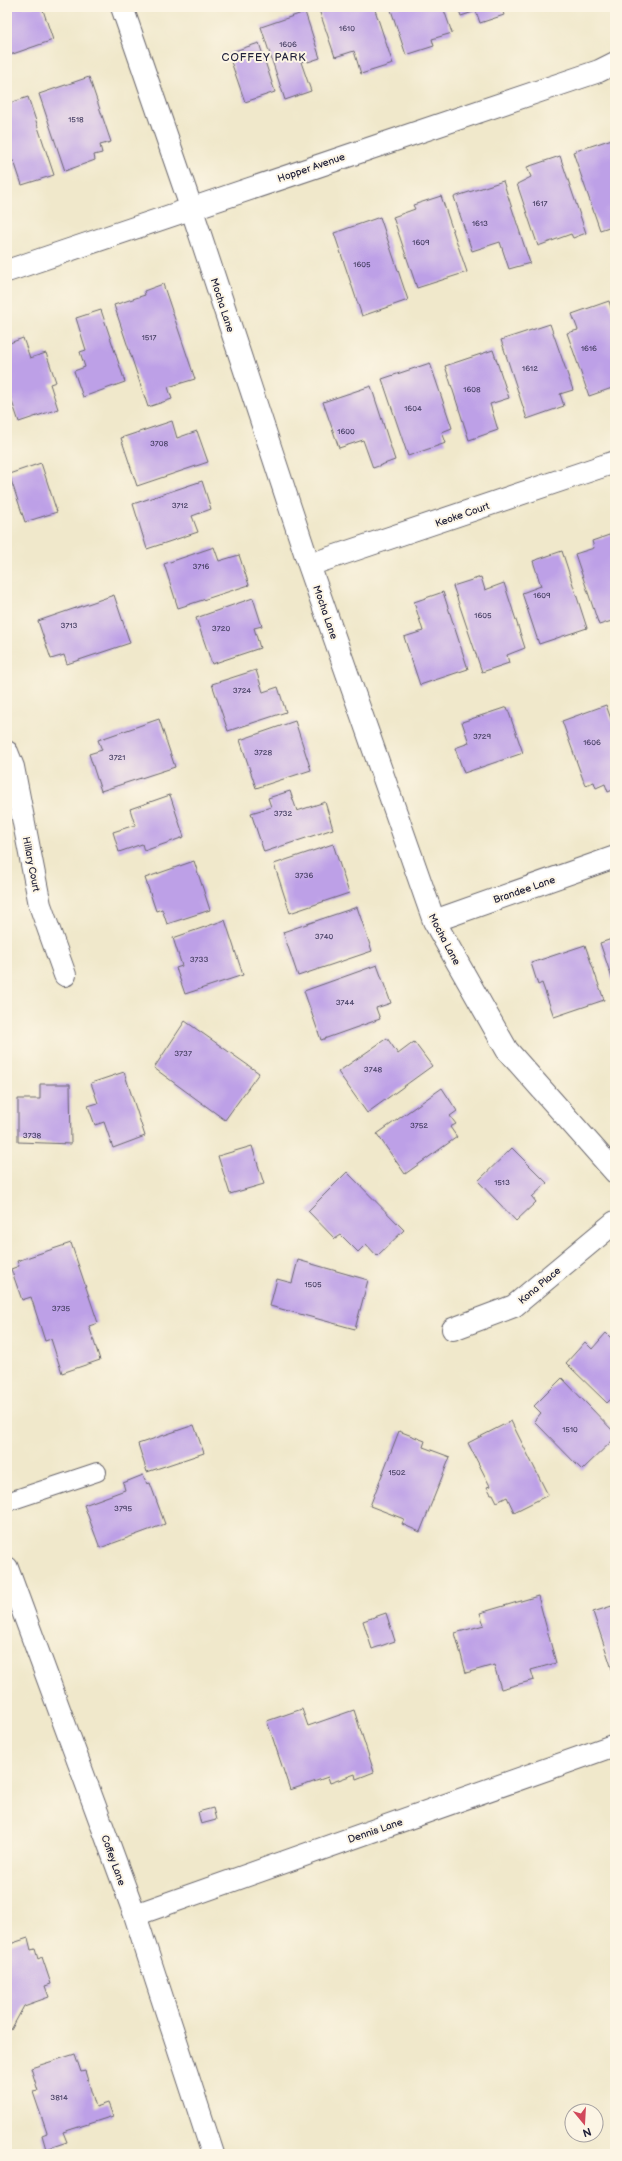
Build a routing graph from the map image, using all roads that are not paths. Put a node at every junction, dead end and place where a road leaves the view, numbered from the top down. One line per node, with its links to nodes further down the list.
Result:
1 (122, 7): 3 (street, Mocha Lane)
2 (615, 63): 3 (street, Hopper Avenue)
3 (191, 207): 4 (street, Hopper Avenue); 6 (street, Mocha Lane)
4 (7, 271)
5 (615, 462): 6 (street, Keoke Court)
6 (309, 565): 9 (street, Mocha Lane)
7 (7, 752): 10 (street, Hillary Court)
8 (615, 857): 9 (street, Brandee Lane)
9 (434, 921): 11 (street, Mocha Lane)
10 (65, 975)
11 (615, 1172)
12 (615, 1222): 13 (street, Kona Place)
13 (453, 1329)
14 (96, 1472): 15 (lane)
15 (7, 1502)
16 (7, 1568): 18 (street, Coffey Lane)
17 (615, 1745): 18 (street, Dennis Lane)
18 (135, 1914): 19 (street, Coffey Lane)
19 (213, 2154)

